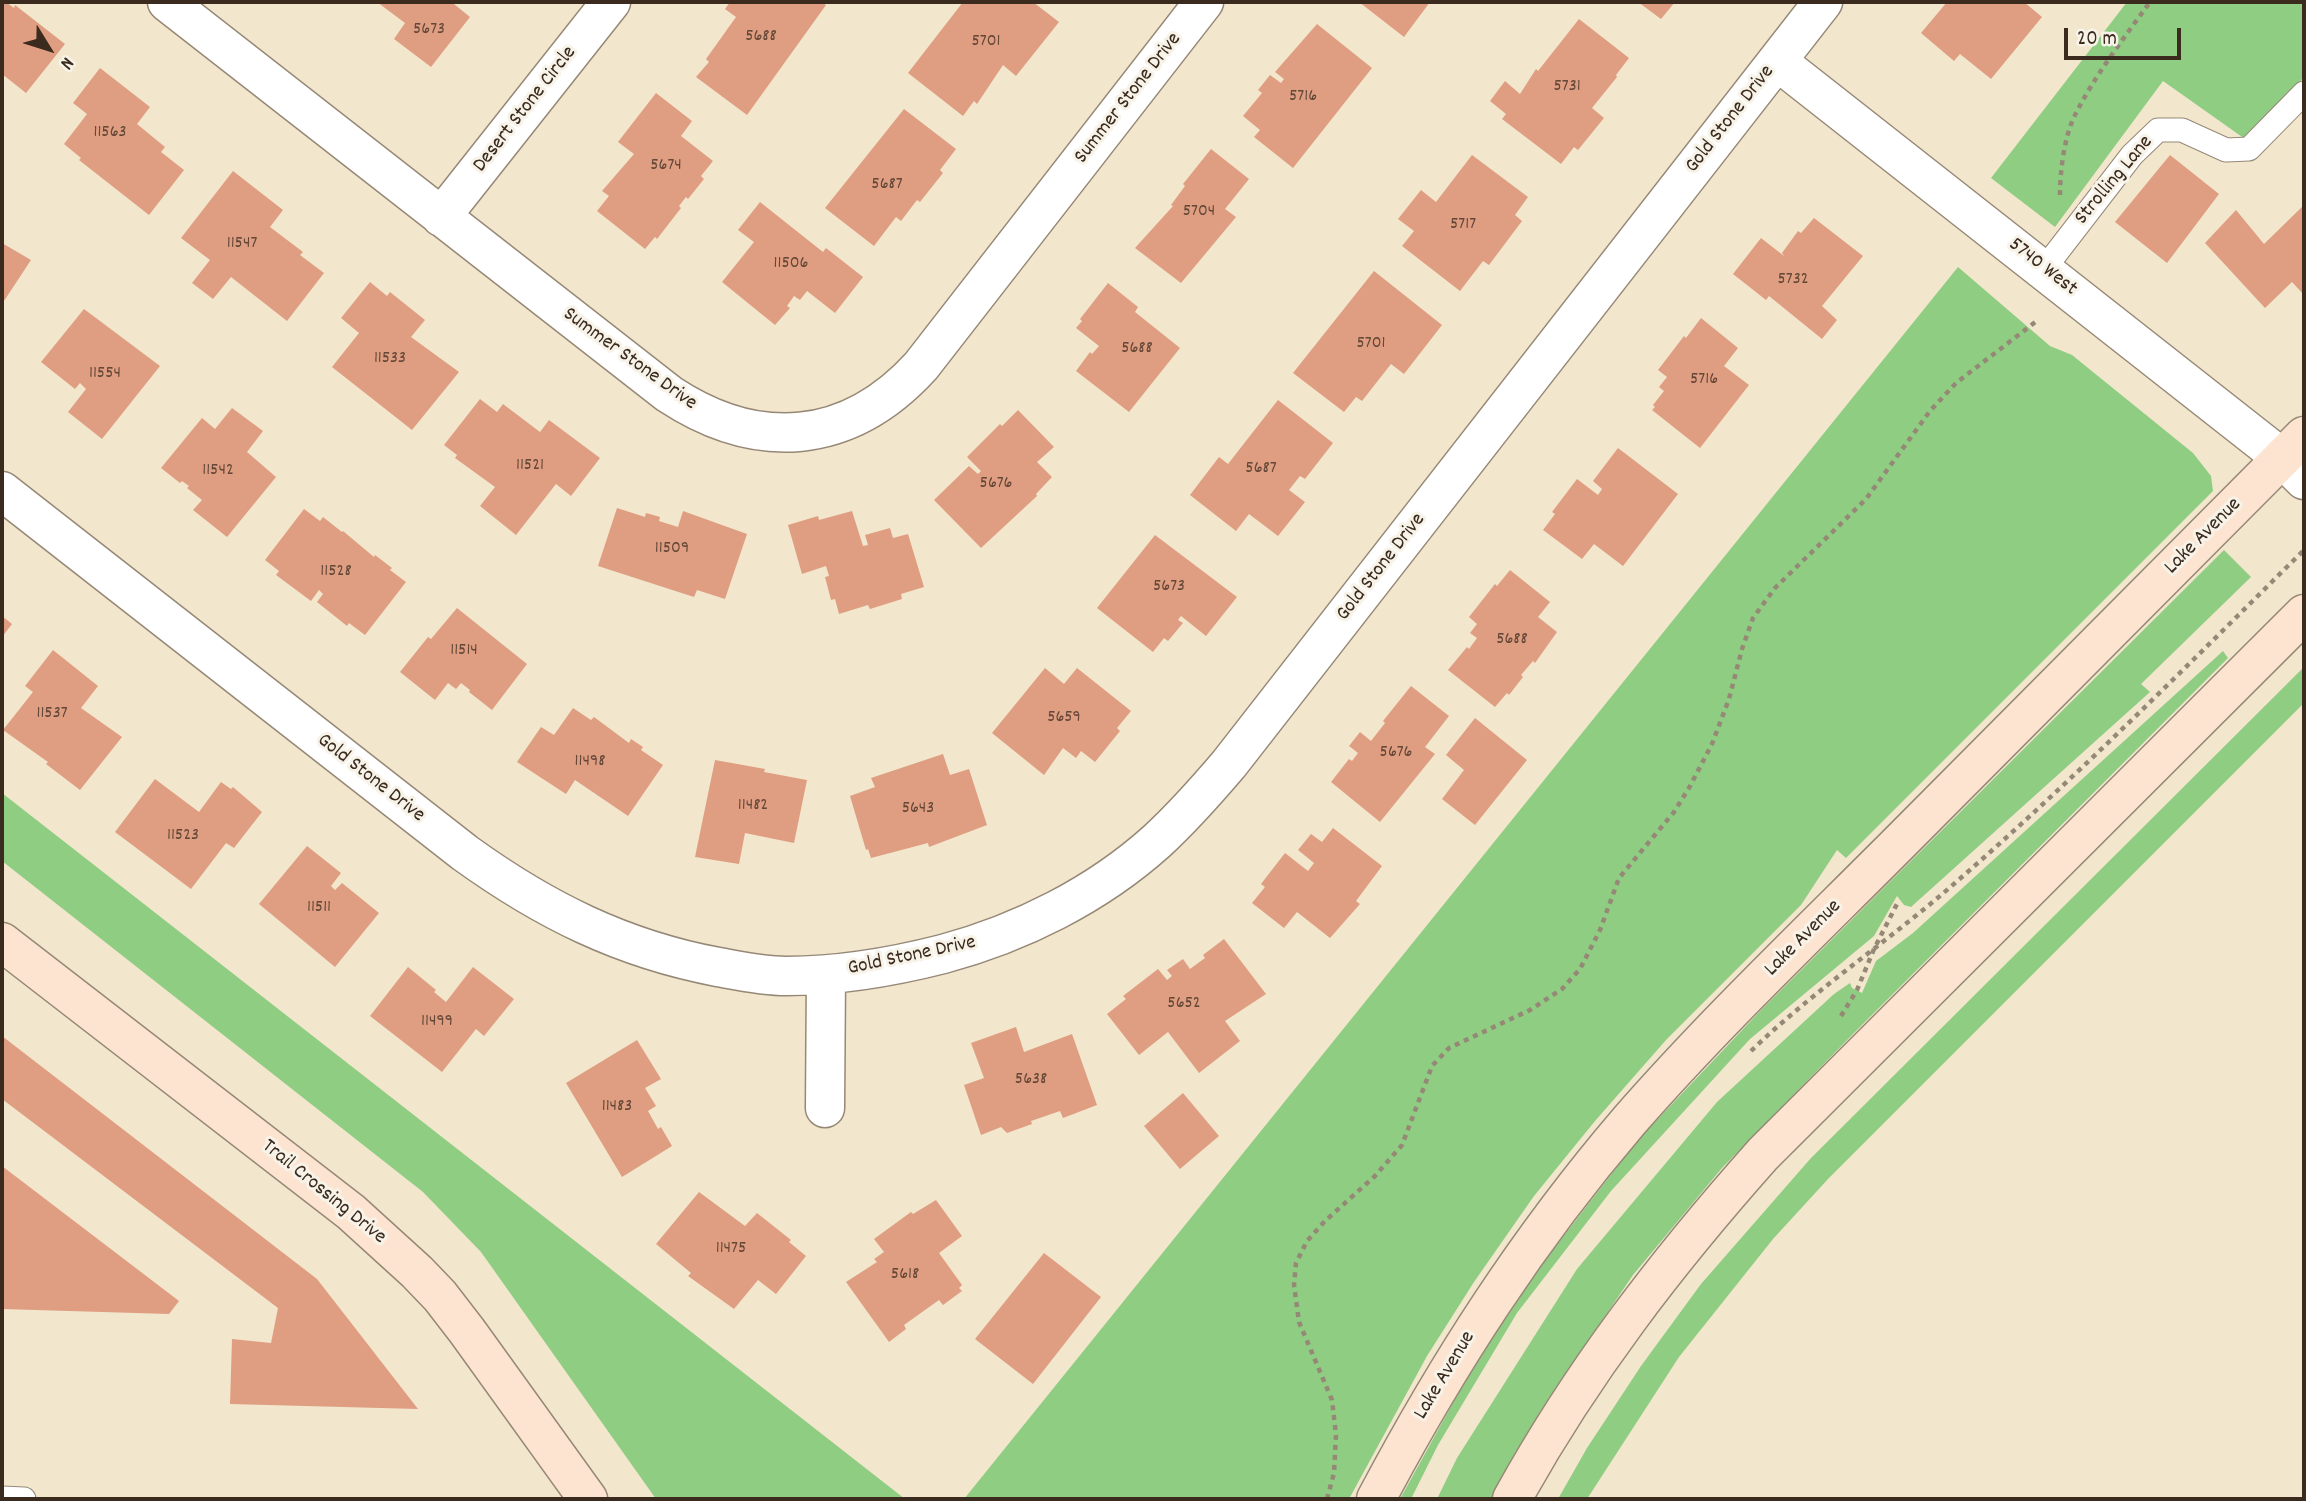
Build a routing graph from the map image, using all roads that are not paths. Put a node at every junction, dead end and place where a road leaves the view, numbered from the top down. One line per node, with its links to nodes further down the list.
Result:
1 (167, 2): 7 (street, Summer Stone Drive)
2 (611, 2): 7 (street, Desert Stone Circle)
3 (1204, 2): 7 (street, Summer Stone Drive)
4 (1824, 2): 5 (street, Gold Stone Drive)
5 (1777, 61): 8 (street, 5740 West); 13 (street, Gold Stone Drive)
6 (2304, 93): 8 (lane, Strolling Lane)
7 (441, 218)
8 (2043, 269): 9 (street, 5740 West)
9 (2297, 458): 18 (street, Lake Avenue)
10 (2, 491): 13 (street, Gold Stone Drive)
11 (2304, 614): 19 (street)
12 (2, 942): 17 (street, Trail Crossing Drive)
13 (826, 975): 14 (street, Gold Stone Drive)
14 (825, 1108)
15 (2, 1498): 16 (lane)
16 (24, 1499)
17 (586, 1499)
18 (1376, 1499)
19 (1512, 1499)

